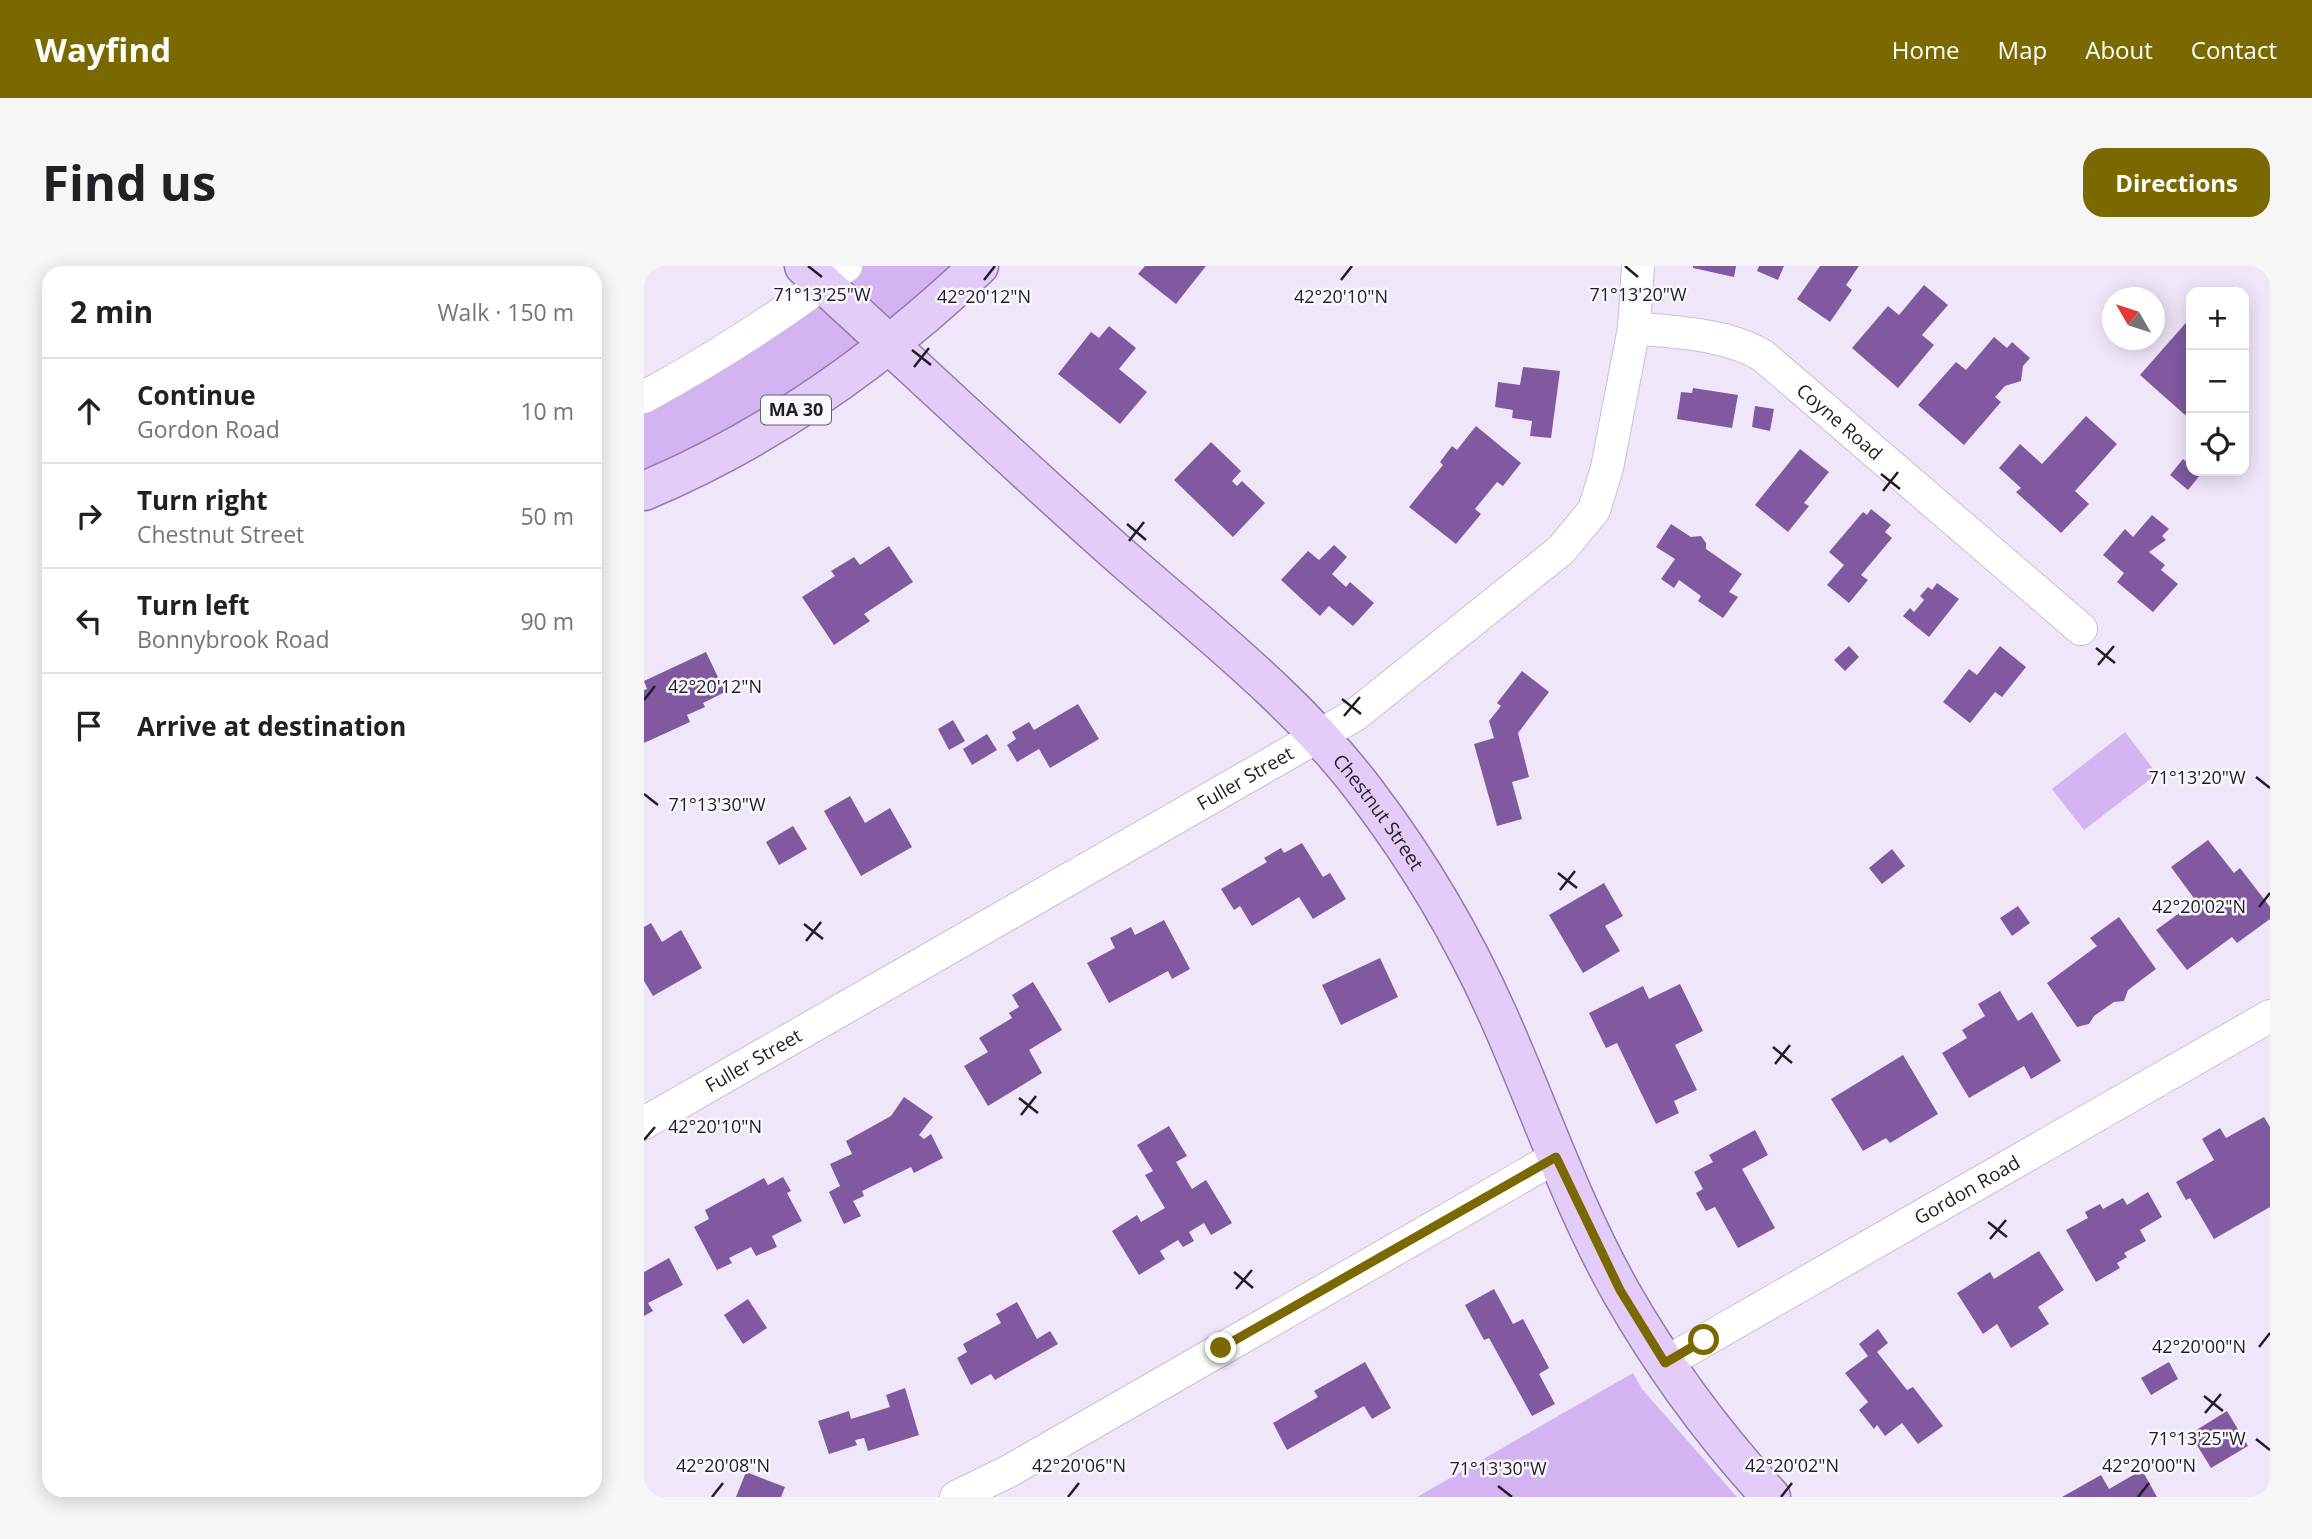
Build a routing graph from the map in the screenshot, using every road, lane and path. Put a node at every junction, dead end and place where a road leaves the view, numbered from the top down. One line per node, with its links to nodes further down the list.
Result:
1 (979, 266): 5 (main road, MA 30)
2 (1638, 266): 4 (street, Fuller Street)
3 (824, 272): 5 (main road, Chestnut Street); 6 (street)
4 (1634, 328): 8 (street, Coyne Road); 9 (street, Fuller Street)
5 (890, 346): 7 (main road, MA 30); 9 (main road, Chestnut Street)
6 (644, 397)
7 (644, 491)
8 (2081, 629)
9 (1317, 734): 11 (street, Fuller Street); 12 (main road, Chestnut Street)
10 (2270, 1016): 13 (street, Gordon Road)
11 (644, 1122)
12 (1556, 1157): 13 (main road, Chestnut Street); 14 (street)
13 (1665, 1363): 15 (main road, Chestnut Street)
14 (956, 1497)
15 (1771, 1497)

